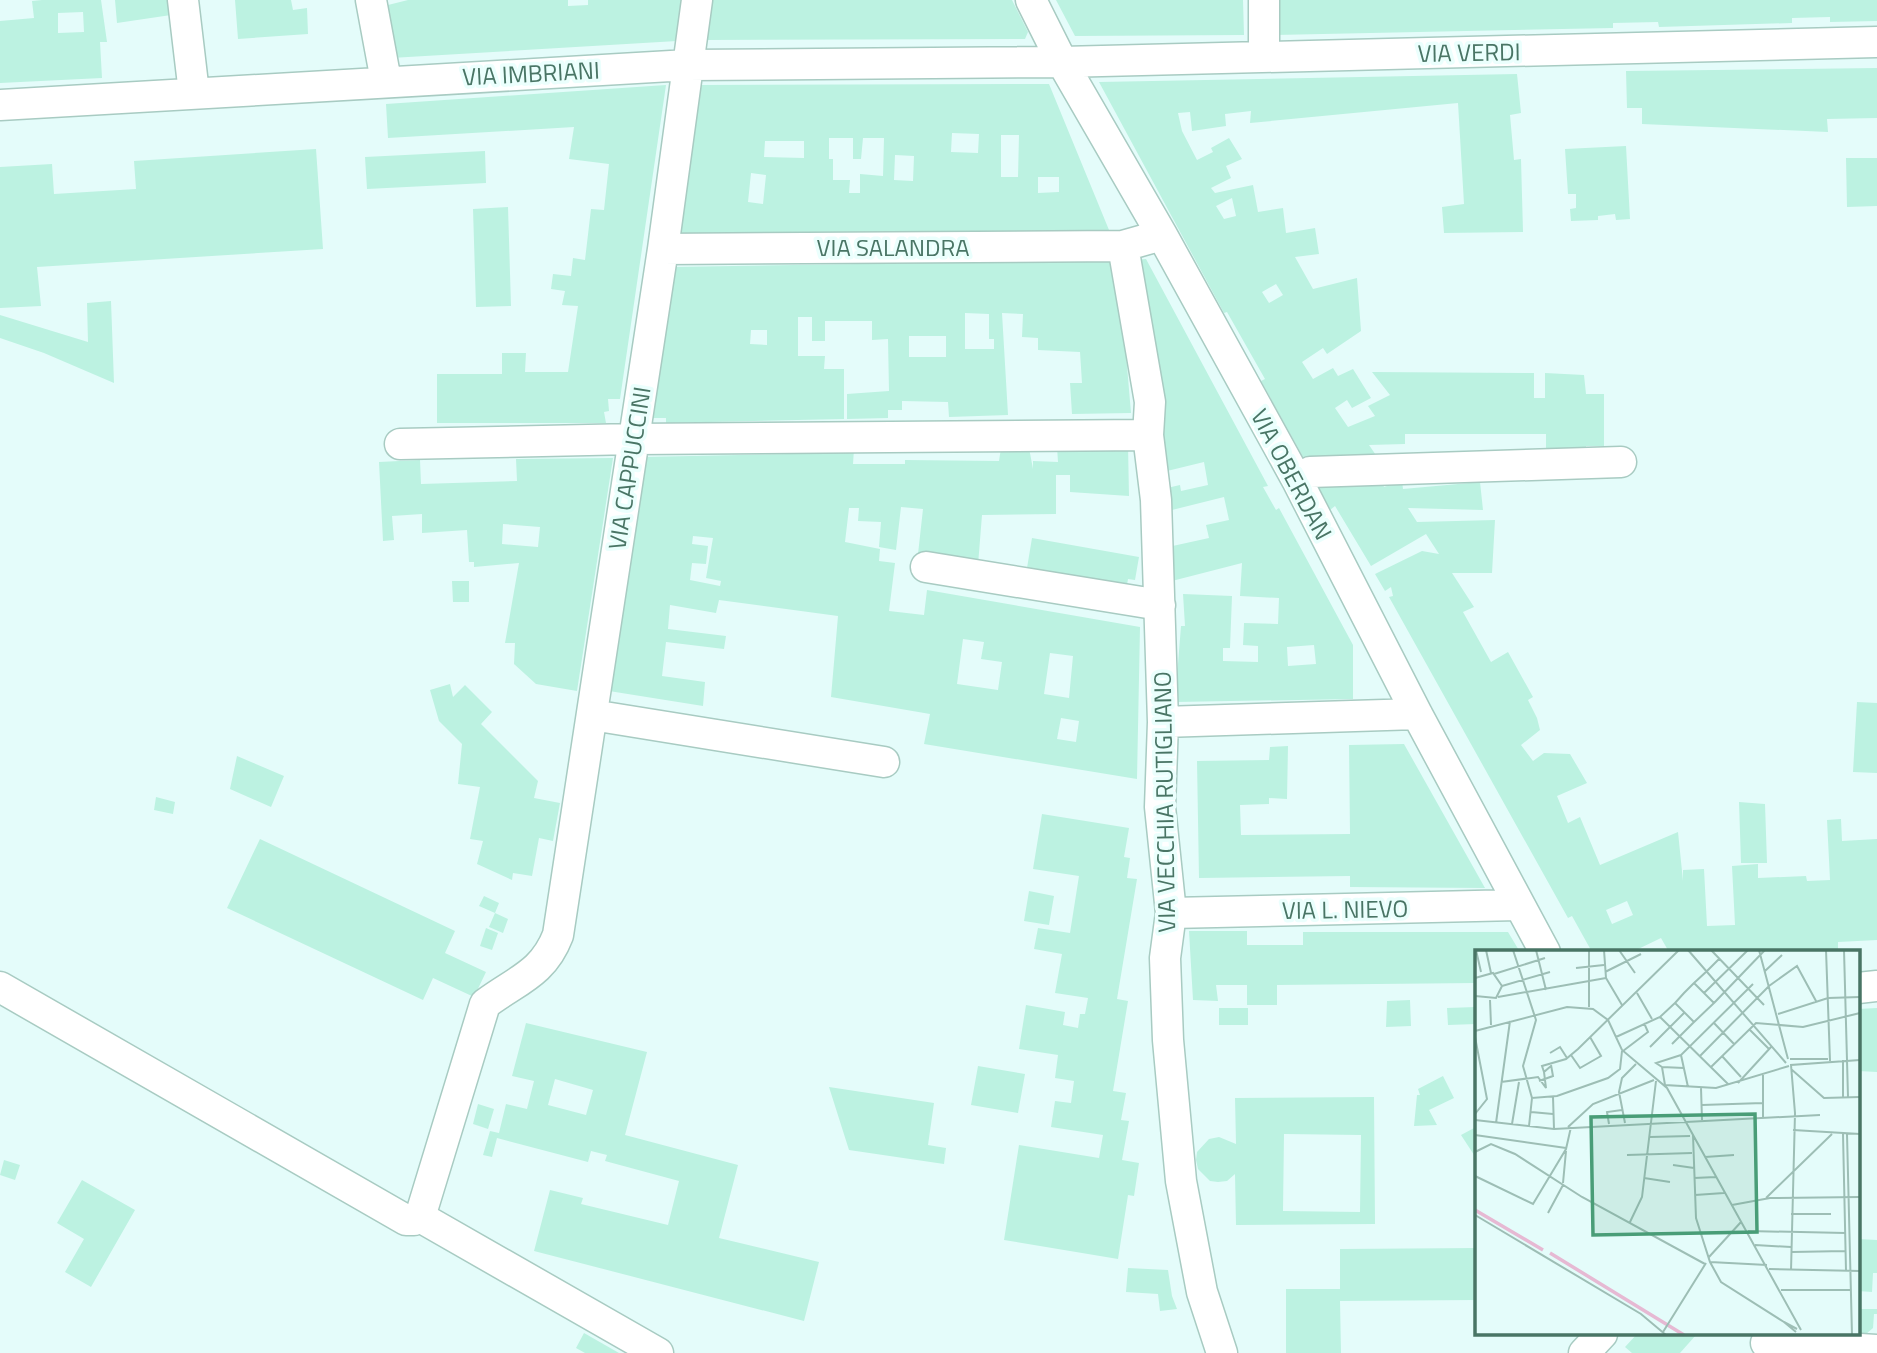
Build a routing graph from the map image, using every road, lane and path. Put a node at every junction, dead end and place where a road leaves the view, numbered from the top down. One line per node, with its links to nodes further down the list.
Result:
1 (183, 0): 11 (street)
2 (370, 0): 10 (street)
3 (697, 0): 9 (street, VIA CAPPUCCINI)
4 (1031, 0): 8 (street, VIA OBERDAN)
5 (1264, 0): 7 (street)
6 (1877, 42): 7 (street, VIA VERDI)
7 (1264, 57): 8 (street, VIA VERDI)
8 (1062, 62): 9 (street, VIA IMBRIANI); 13 (street, VIA OBERDAN)
9 (688, 65): 10 (street, VIA IMBRIANI); 15 (street, VIA CAPPUCCINI)
10 (386, 81): 11 (street, VIA IMBRIANI)
11 (194, 93): 12 (street, VIA IMBRIANI)
12 (0, 105)
13 (1162, 235): 14 (street); 20 (street, VIA OBERDAN)
14 (1123, 246): 15 (street, VIA SALANDRA); 16 (street, VIA VECCHIA RUTIGLIANO)
15 (663, 249): 17 (street, VIA CAPPUCCINI)
16 (1148, 435): 17 (street); 22 (street, VIA VECCHIA RUTIGLIANO)
17 (634, 439): 18 (street); 24 (street, VIA CAPPUCCINI)
18 (400, 444)
19 (1622, 462): 20 (street)
20 (1297, 480): 23 (street, VIA OBERDAN)
21 (926, 567): 22 (street)
22 (1160, 605): 25 (street, VIA VECCHIA RUTIGLIANO)
23 (1418, 714): 25 (street); 27 (street, VIA OBERDAN)
24 (592, 715): 26 (street); 31 (street, VIA CAPPUCCINI)
25 (1163, 722): 28 (street, VIA VECCHIA RUTIGLIANO)
26 (884, 762)
27 (1518, 905): 28 (street, VIA L. NIEVO); 29 (street, VIA OBERDAN)
28 (1171, 913): 36 (street, VIA VECCHIA RUTIGLIANO)
29 (1544, 950)
30 (0, 987): 31 (street)
31 (421, 1217): 35 (street)
32 (1600, 1336): 37 (street)
33 (1766, 1343): 34 (street)
34 (1877, 1350)
35 (658, 1353)
36 (1222, 1353)
37 (1584, 1353)

